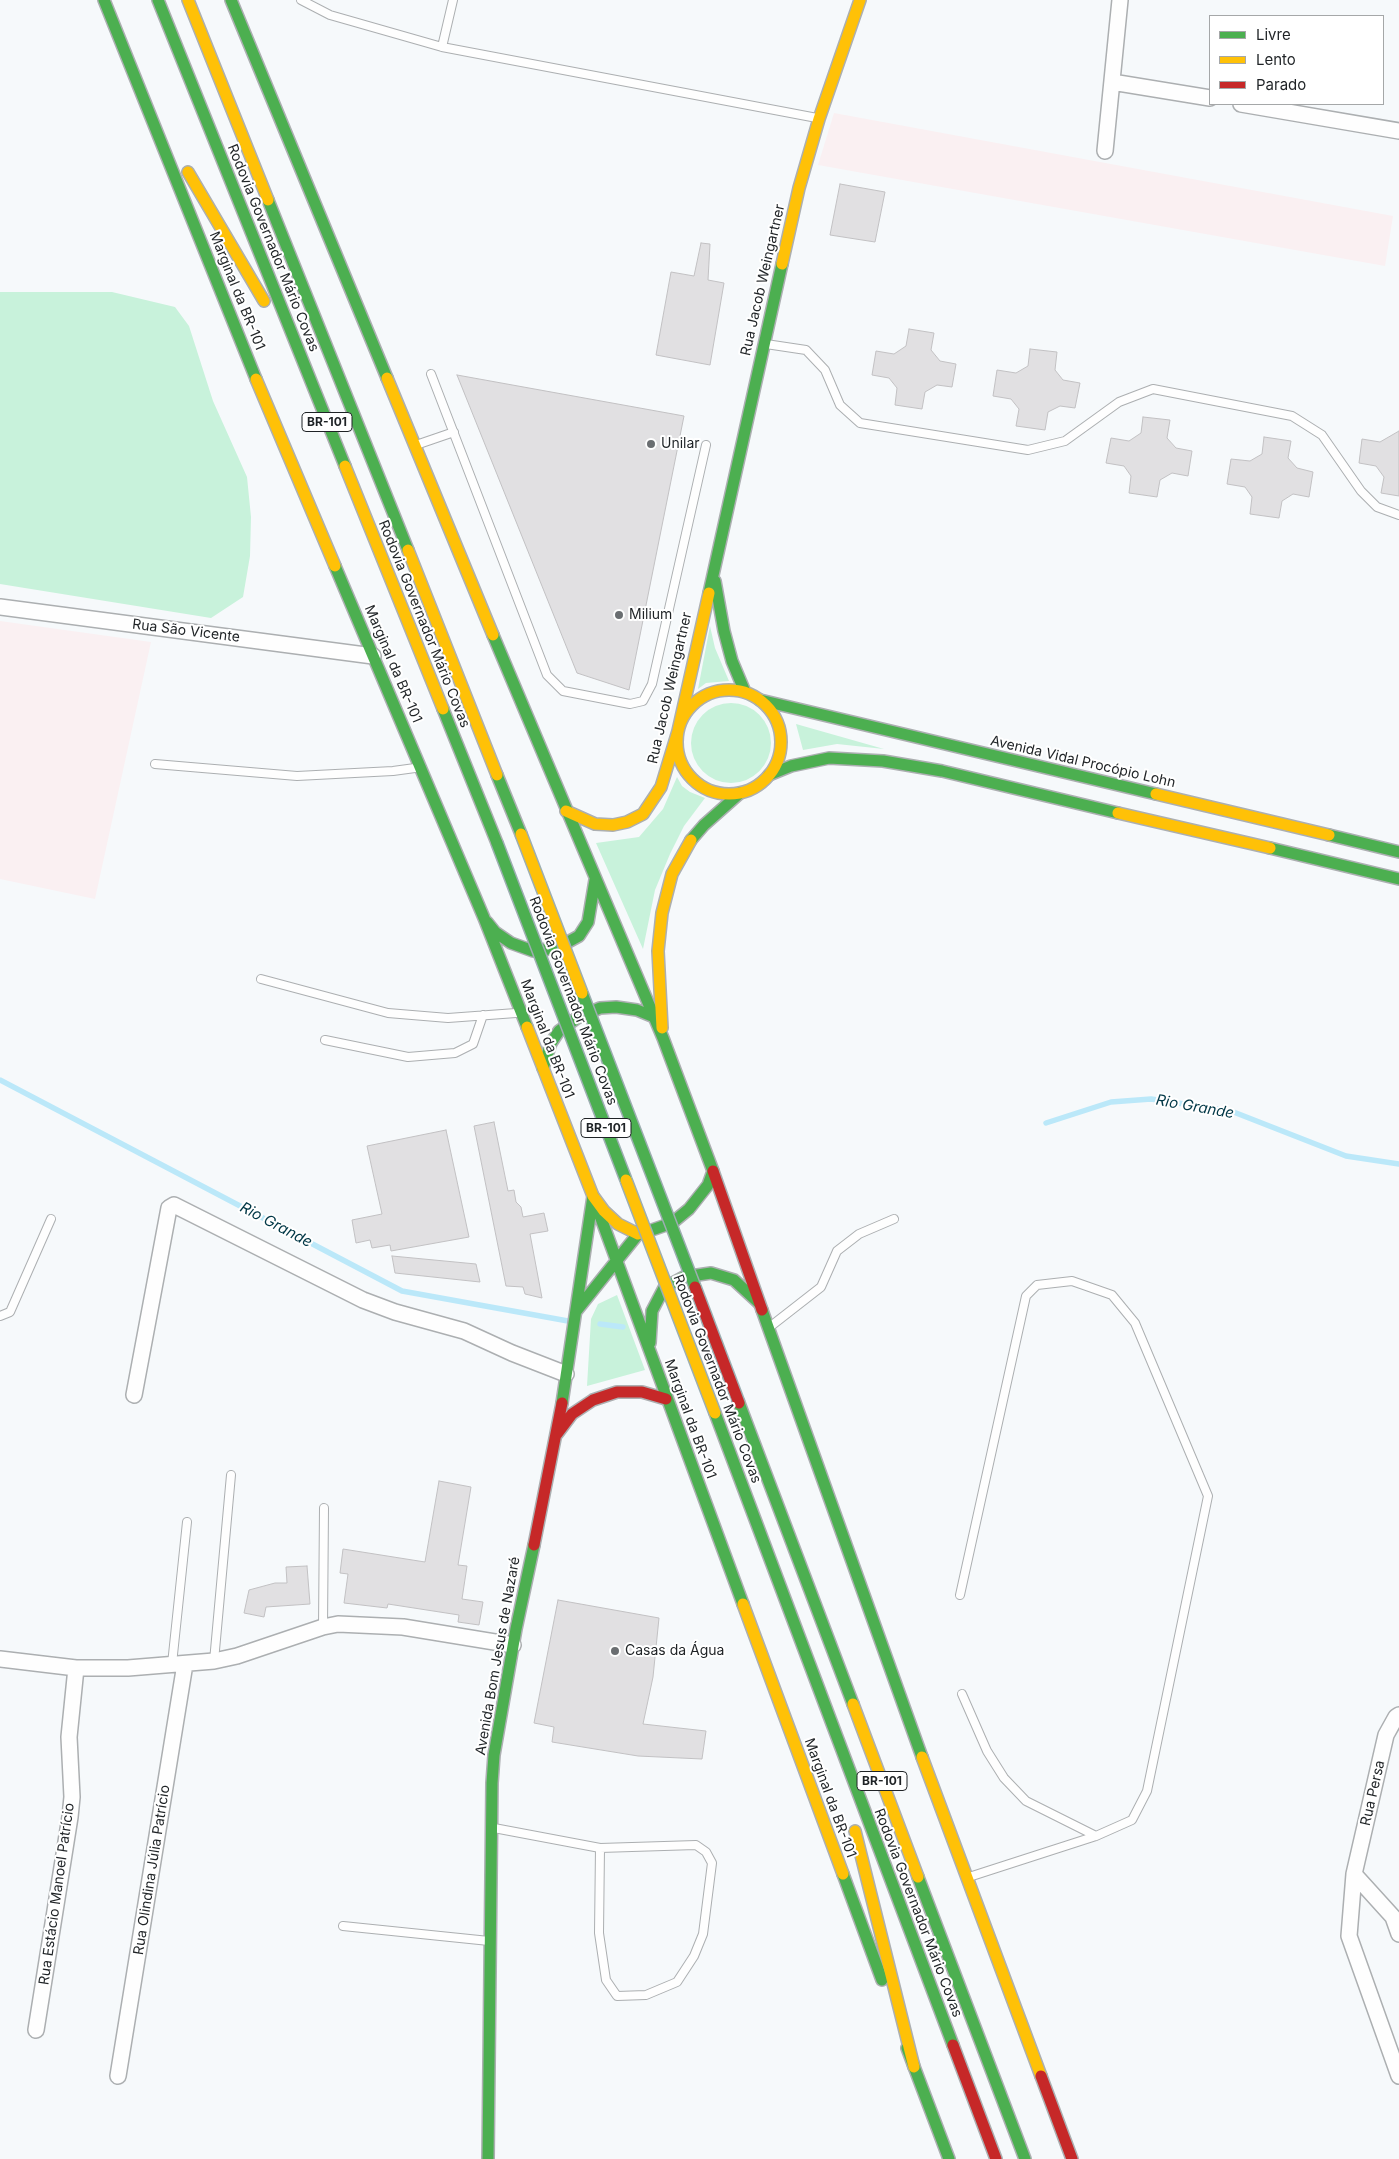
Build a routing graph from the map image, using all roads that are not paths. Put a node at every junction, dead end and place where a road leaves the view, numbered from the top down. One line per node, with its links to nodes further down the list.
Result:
1 (104, 0): 11 (main road, Marginal da BR-101)
2 (158, 0): 19 (main road, Rodovia Governador Mário Covas / BR-101)
3 (188, 0): 91 (main road, Rodovia Governador Mário Covas / BR-101, bridge)
4 (231, 0): 22 (main road)
5 (301, 0): 9 (lane)
6 (453, 0): 9 (lane)
7 (860, 0): 14 (main road, Rua Jacob Weingartner)
8 (1120, 0): 10 (street)
9 (442, 47): 14 (lane)
10 (1112, 82): 12 (street); 16 (street)
11 (143, 95): 19 (main road); 26 (main road, Marginal da BR-101)
12 (1209, 98)
13 (1247, 105): 15 (street)
14 (818, 119): 17 (main road, Rua Jacob Weingartner)
15 (1399, 131)
16 (1105, 151)
17 (764, 344): 23 (lane); 24 (main road, Rua Jacob Weingartner)
18 (431, 374): 20 (lane)
19 (311, 382): 72 (main road, Rodovia Governador Mário Covas / BR-101, bridge)
20 (454, 432): 21 (lane); 22 (lane)
21 (706, 444)
22 (415, 446): 34 (main road)
23 (1399, 515)
24 (713, 571): 27 (main road, Rua Jacob Weingartner); 29 (main road, Rua Jacob Weingartner)
25 (0, 607): 26 (street, Rua São Vicente)
26 (373, 656): 31 (main road, Marginal da BR-101)
27 (745, 692): 28 (main road); 29 (main road)
28 (760, 700): 32 (main road); 35 (main road, Avenida Vidal Procópio Lohn)
29 (678, 731): 33 (main road); 34 (main road, Rua Jacob Weingartner)
30 (155, 764): 31 (lane)
31 (420, 767): 38 (main road, Marginal da BR-101)
32 (770, 775): 33 (main road); 36 (main road)
33 (740, 793): 43 (main road)
34 (566, 811): 37 (main road)
35 (1399, 852)
36 (1399, 879)
37 (596, 880): 38 (main road); 42 (main road)
38 (484, 918): 40 (main road, Marginal da BR-101)
39 (261, 979): 41 (lane)
40 (521, 1013): 41 (lane); 45 (main road, Marginal da BR-101)
41 (483, 1015): 44 (lane)
42 (654, 1017): 43 (main road); 45 (main road)
43 (663, 1038): 46 (main road)
44 (325, 1040)
45 (543, 1068): 47 (main road, Marginal da BR-101)
46 (713, 1170): 50 (main road); 52 (main road)
47 (593, 1196): 50 (main road); 51 (main road, Marginal da BR-101); 53 (main road, Avenida Bom Jesus de Nazaré)
48 (51, 1219): 54 (lane)
49 (894, 1220): 55 (lane)
50 (638, 1234): 51 (main road, Avenida Bom Jesus de Nazaré)
51 (617, 1263): 53 (main road, Avenida Bom Jesus de Nazaré); 56 (main road, Marginal da BR-101)
52 (762, 1306): 55 (main road); 56 (main road)
53 (575, 1313): 57 (main road, Avenida Bom Jesus de Nazaré)
54 (0, 1316)
55 (770, 1327): 80 (main road)
56 (652, 1358): 59 (main road, Marginal da BR-101)
57 (566, 1374): 58 (street); 60 (main road, Avenida Bom Jesus de Nazaré)
58 (134, 1396)
59 (666, 1399): 60 (main road); 85 (main road, Marginal da BR-101)
60 (556, 1434): 66 (main road, Avenida Bom Jesus de Nazaré)
61 (231, 1475): 68 (lane)
62 (324, 1508): 65 (lane)
63 (188, 1522): 69 (lane)
64 (960, 1595): 77 (lane)
65 (322, 1627): 66 (street); 68 (street)
66 (513, 1645): 76 (main road, Avenida Bom Jesus de Nazaré)
67 (0, 1659): 70 (street)
68 (214, 1661): 69 (street)
69 (178, 1664): 70 (street); 86 (street, Rua Olindina Júlia Patrício)
70 (76, 1668): 84 (street, Rua Estácio Manoel Patrício)
71 (962, 1694): 77 (lane)
72 (823, 1704): 74 (main road); 90 (main road, Rodovia Governador Mário Covas / BR-101)
73 (1399, 1715): 79 (street, Rua Persa)
74 (845, 1790)
75 (852, 1818): 85 (main road)
76 (492, 1828): 78 (lane); 83 (main road, Avenida Bom Jesus de Nazaré)
77 (1096, 1836): 80 (lane)
78 (600, 1848): 78 (lane)
79 (1354, 1874): 82 (street); 87 (street, Rua Persa)
80 (967, 1878): 92 (main road)
81 (343, 1926): 83 (lane)
82 (1399, 1934)
83 (490, 1941): 88 (main road, Avenida Bom Jesus de Nazaré)
84 (36, 2030)
85 (914, 2067): 89 (main road, Marginal da BR-101)
86 (118, 2076)
87 (1399, 2076)
88 (488, 2159)
89 (949, 2159)
90 (996, 2159)
91 (1025, 2159)
92 (1072, 2159)

